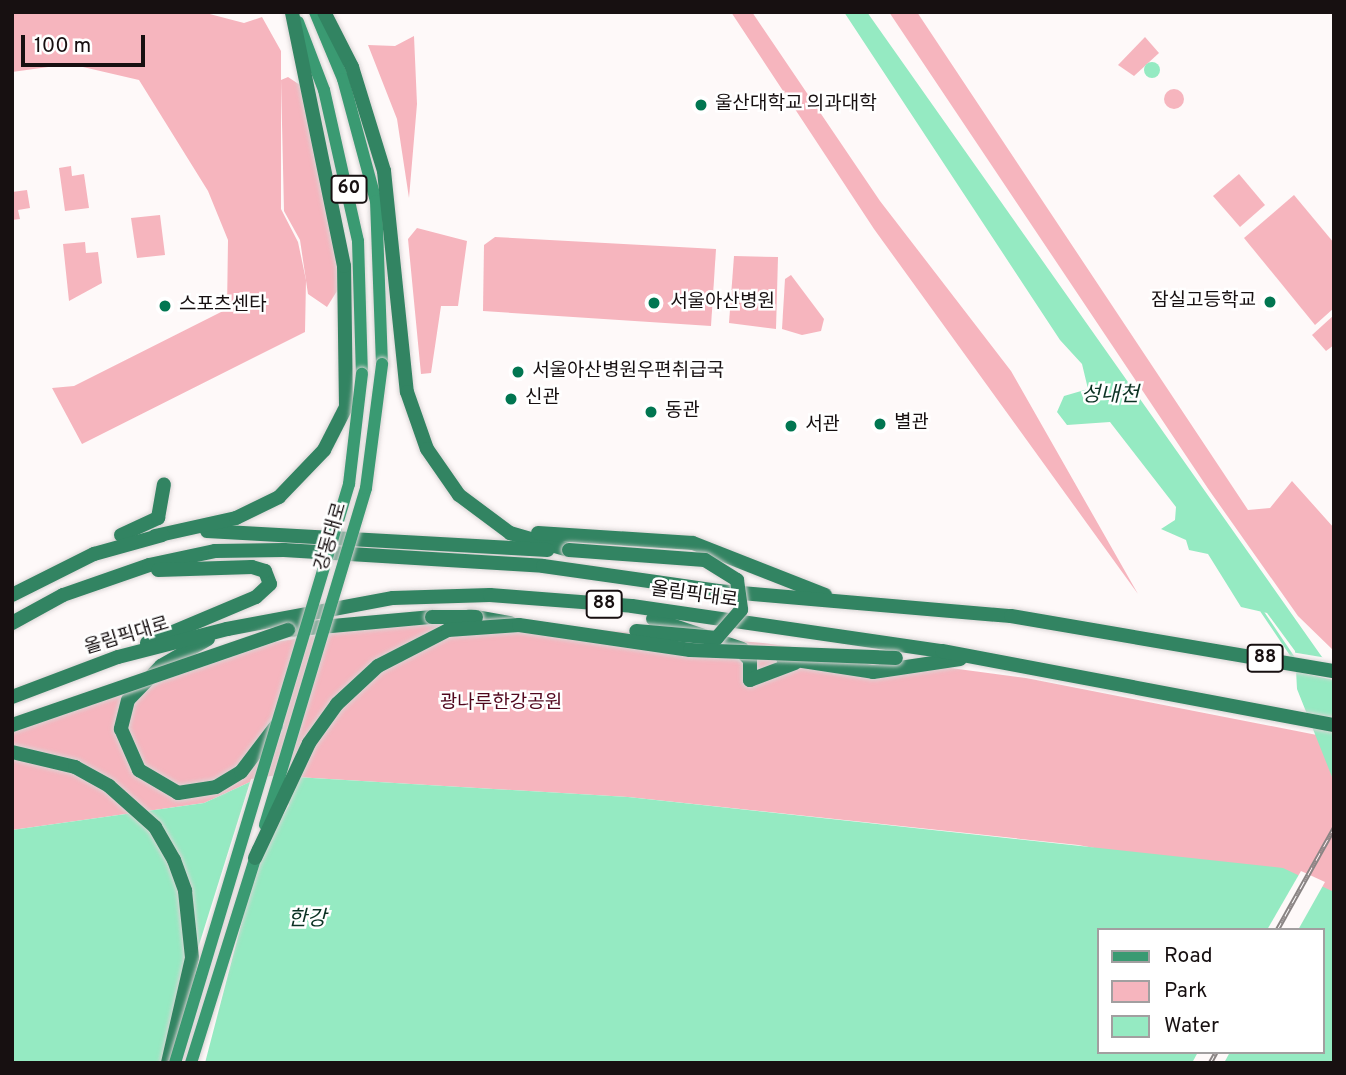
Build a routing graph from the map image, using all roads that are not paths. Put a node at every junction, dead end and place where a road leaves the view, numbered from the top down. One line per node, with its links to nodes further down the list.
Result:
1 (293, 12): 6 (highway); 28 (main road, 강동대로 / 60, bridge)
2 (314, 12): 30 (main road, 강동대로 / 60, bridge)
3 (324, 12): 5 (highway)
4 (164, 485): 9 (highway)
5 (496, 523): 7 (highway); 12 (highway)
6 (155, 536): 7 (highway); 10 (highway)
7 (569, 550): 13 (highway, bridge)
8 (124, 572): 12 (highway, 올림픽대로 / 88); 14 (highway, 올림픽대로 / 88); 19 (highway)
9 (12, 587)
10 (12, 595)
11 (527, 598): 16 (highway, 올림픽대로 / 88); 17 (highway); 18 (highway, 올림픽대로 / 88)
12 (837, 601): 22 (highway, 올림픽대로 / 88)
13 (470, 616): 15 (highway, bridge); 26 (highway, bridge)
14 (12, 623)
15 (520, 625): 18 (highway, bridge); 30 (highway, bridge)
16 (227, 629): 19 (highway, 올림픽대로 / 88); 28 (highway)
17 (738, 648): 21 (highway); 21 (highway)
18 (942, 651): 20 (highway, 올림픽대로 / 88)
19 (118, 657): 23 (highway, 올림픽대로 / 88)
20 (972, 657): 21 (highway); 27 (highway, 올림픽대로 / 88)
21 (801, 662)
22 (1334, 671)
23 (44, 685): 24 (highway); 25 (highway, 올림픽대로 / 88)
24 (12, 688)
25 (12, 697)
26 (12, 725)
27 (1334, 725)
28 (276, 726): 32 (main road, 강동대로, bridge)
29 (12, 752): 31 (highway)
30 (255, 858): 33 (main road, 강동대로, bridge)
31 (168, 1063)
32 (175, 1063)
33 (191, 1063)

